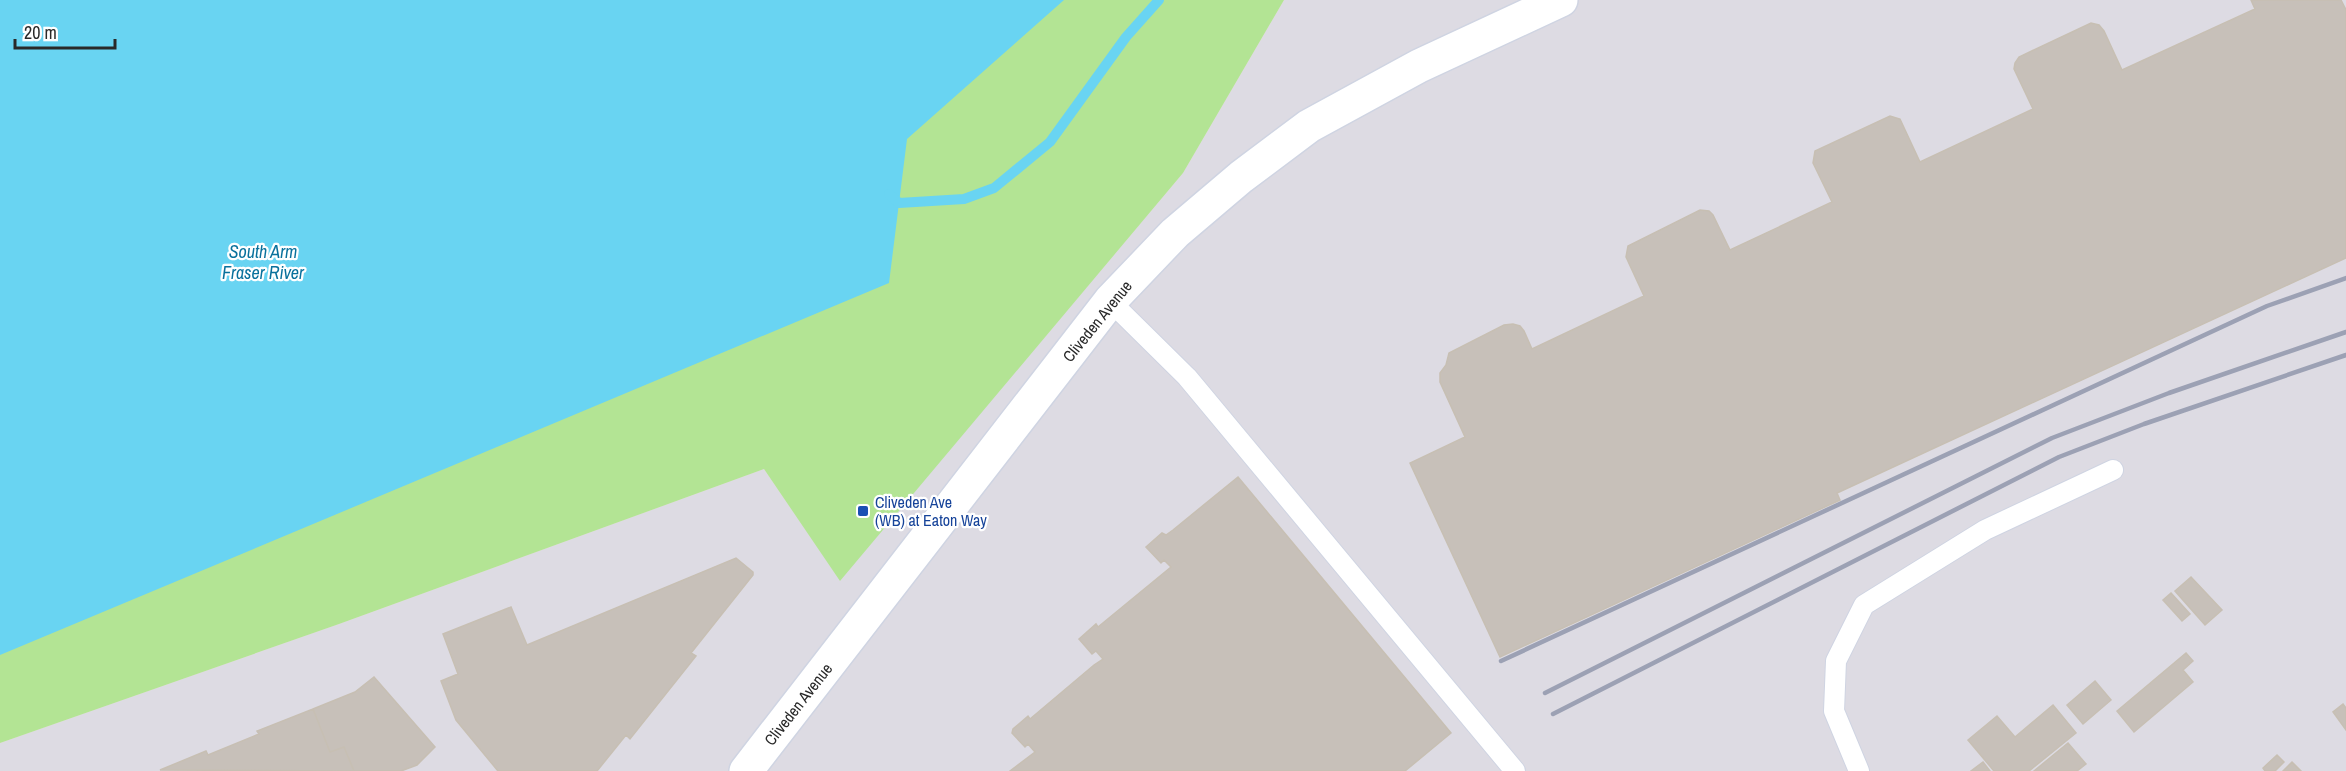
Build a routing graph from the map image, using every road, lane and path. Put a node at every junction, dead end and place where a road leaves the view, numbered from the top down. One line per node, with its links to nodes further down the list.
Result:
1 (1561, 0): 2 (street, Cliveden Avenue)
2 (1110, 301): 4 (street, Cliveden Avenue); 5 (lane)
3 (2113, 470): 6 (lane)
4 (746, 771)
5 (1515, 771)
6 (1859, 771)

